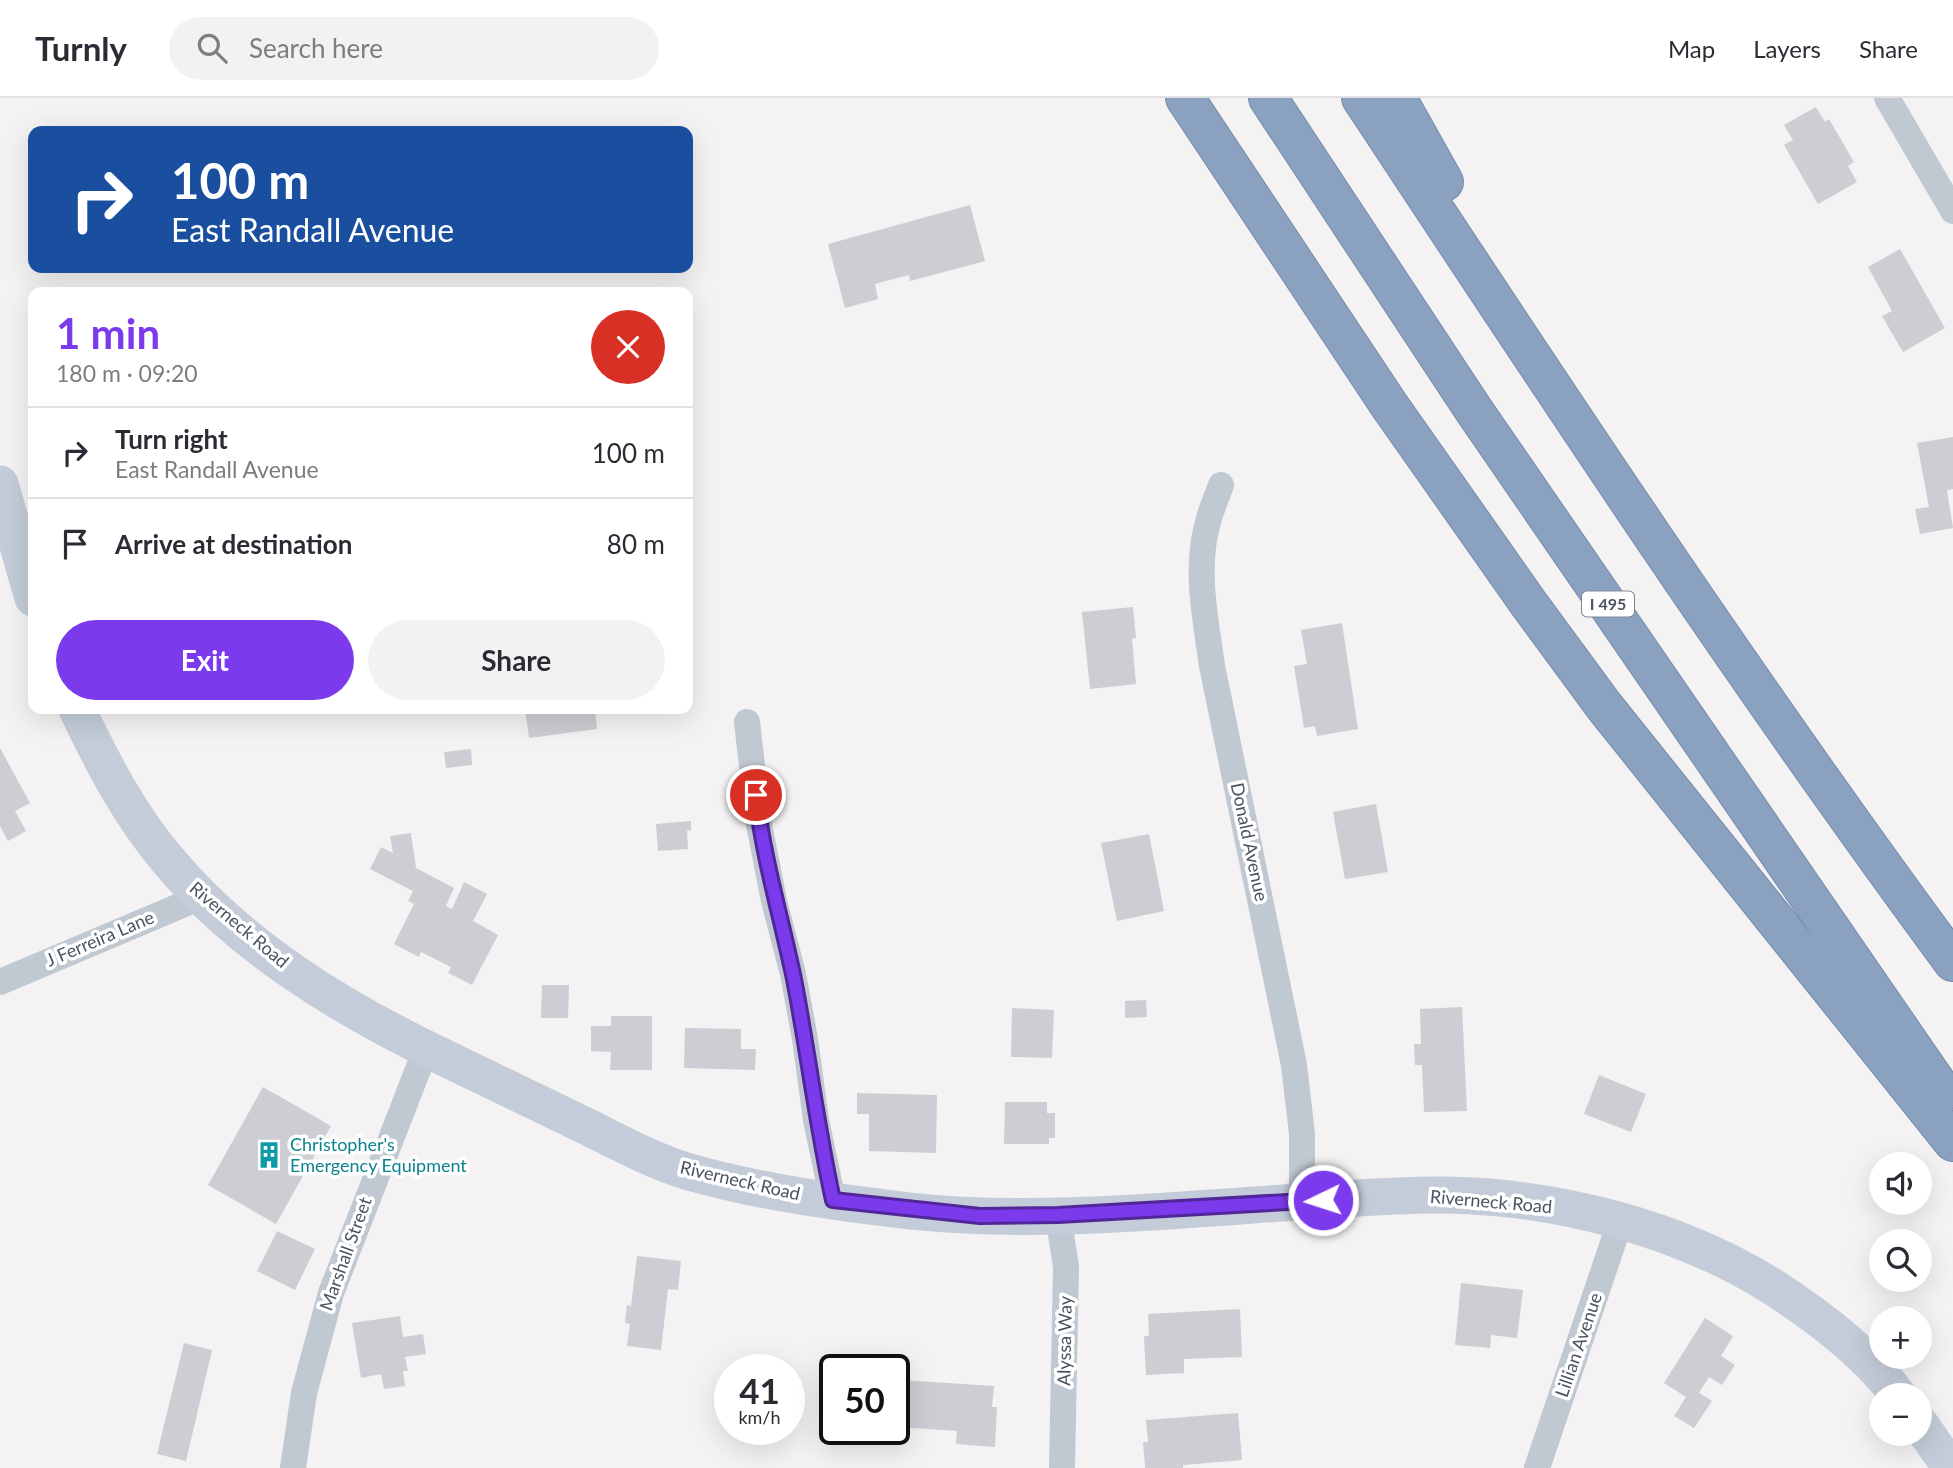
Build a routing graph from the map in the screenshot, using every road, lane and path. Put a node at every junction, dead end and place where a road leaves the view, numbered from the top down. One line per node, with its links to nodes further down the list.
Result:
1 (1185, 98): 18 (highway)
2 (1268, 98): 17 (highway, I 495)
3 (1361, 98): 7 (highway)
4 (1397, 98): 7 (highway)
5 (1887, 98): 6 (street)
6 (1953, 209)
7 (1603, 465): 14 (highway)
8 (0, 484): 10 (main road)
9 (1221, 485): 20 (street, Donald Avenue)
10 (28, 581)
11 (79, 714): 13 (main road, Riverneck Road)
12 (747, 722): 19 (street)
13 (201, 897): 15 (street, J Ferreira Lane); 16 (main road, Riverneck Road)
14 (1953, 962)
15 (0, 982)
16 (426, 1049): 19 (main road, Riverneck Road); 25 (street, Marshall Street)
17 (1953, 1106)
18 (1953, 1142)
19 (833, 1200): 21 (main road, Riverneck Road)
20 (1302, 1202): 21 (main road, Riverneck Road); 22 (main road, Riverneck Road)
21 (1058, 1215): 26 (street, Alyssa Way)
22 (1620, 1223): 23 (main road, Riverneck Road); 27 (street, Lillian Avenue)
23 (1886, 1383)
24 (1932, 1441): 28 (main road)
25 (293, 1468)
26 (1062, 1468)
27 (1538, 1468)
28 (1951, 1468)

